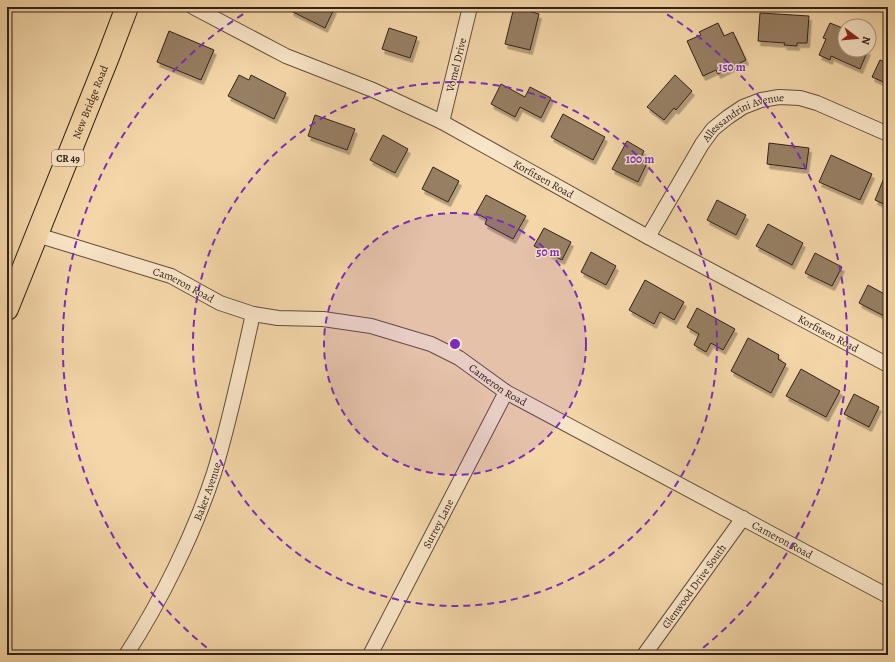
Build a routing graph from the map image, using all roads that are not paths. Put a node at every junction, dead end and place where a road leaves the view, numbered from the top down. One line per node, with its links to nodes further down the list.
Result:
1 (127, 7): 6 (main road, New Bridge Road / CR 49)
2 (193, 7): 4 (street, Korfitsen Road)
3 (470, 7): 4 (street, Vomel Drive)
4 (442, 122): 7 (street, Korfitsen Road)
5 (888, 134): 7 (street, Allessandrini Avenue)
6 (37, 235): 8 (main road, New Bridge Road / CR 49); 9 (street, Cameron Road)
7 (648, 237): 10 (street, Korfitsen Road)
8 (7, 309)
9 (253, 314): 11 (street, Cameron Road); 14 (street, Baker Avenue)
10 (888, 365)
11 (506, 392): 12 (street, Cameron Road); 15 (street, Surrey Lane)
12 (743, 518): 13 (street, Cameron Road); 16 (street, Glenwood Drive South)
13 (888, 596)
14 (126, 655)
15 (370, 655)
16 (644, 655)

